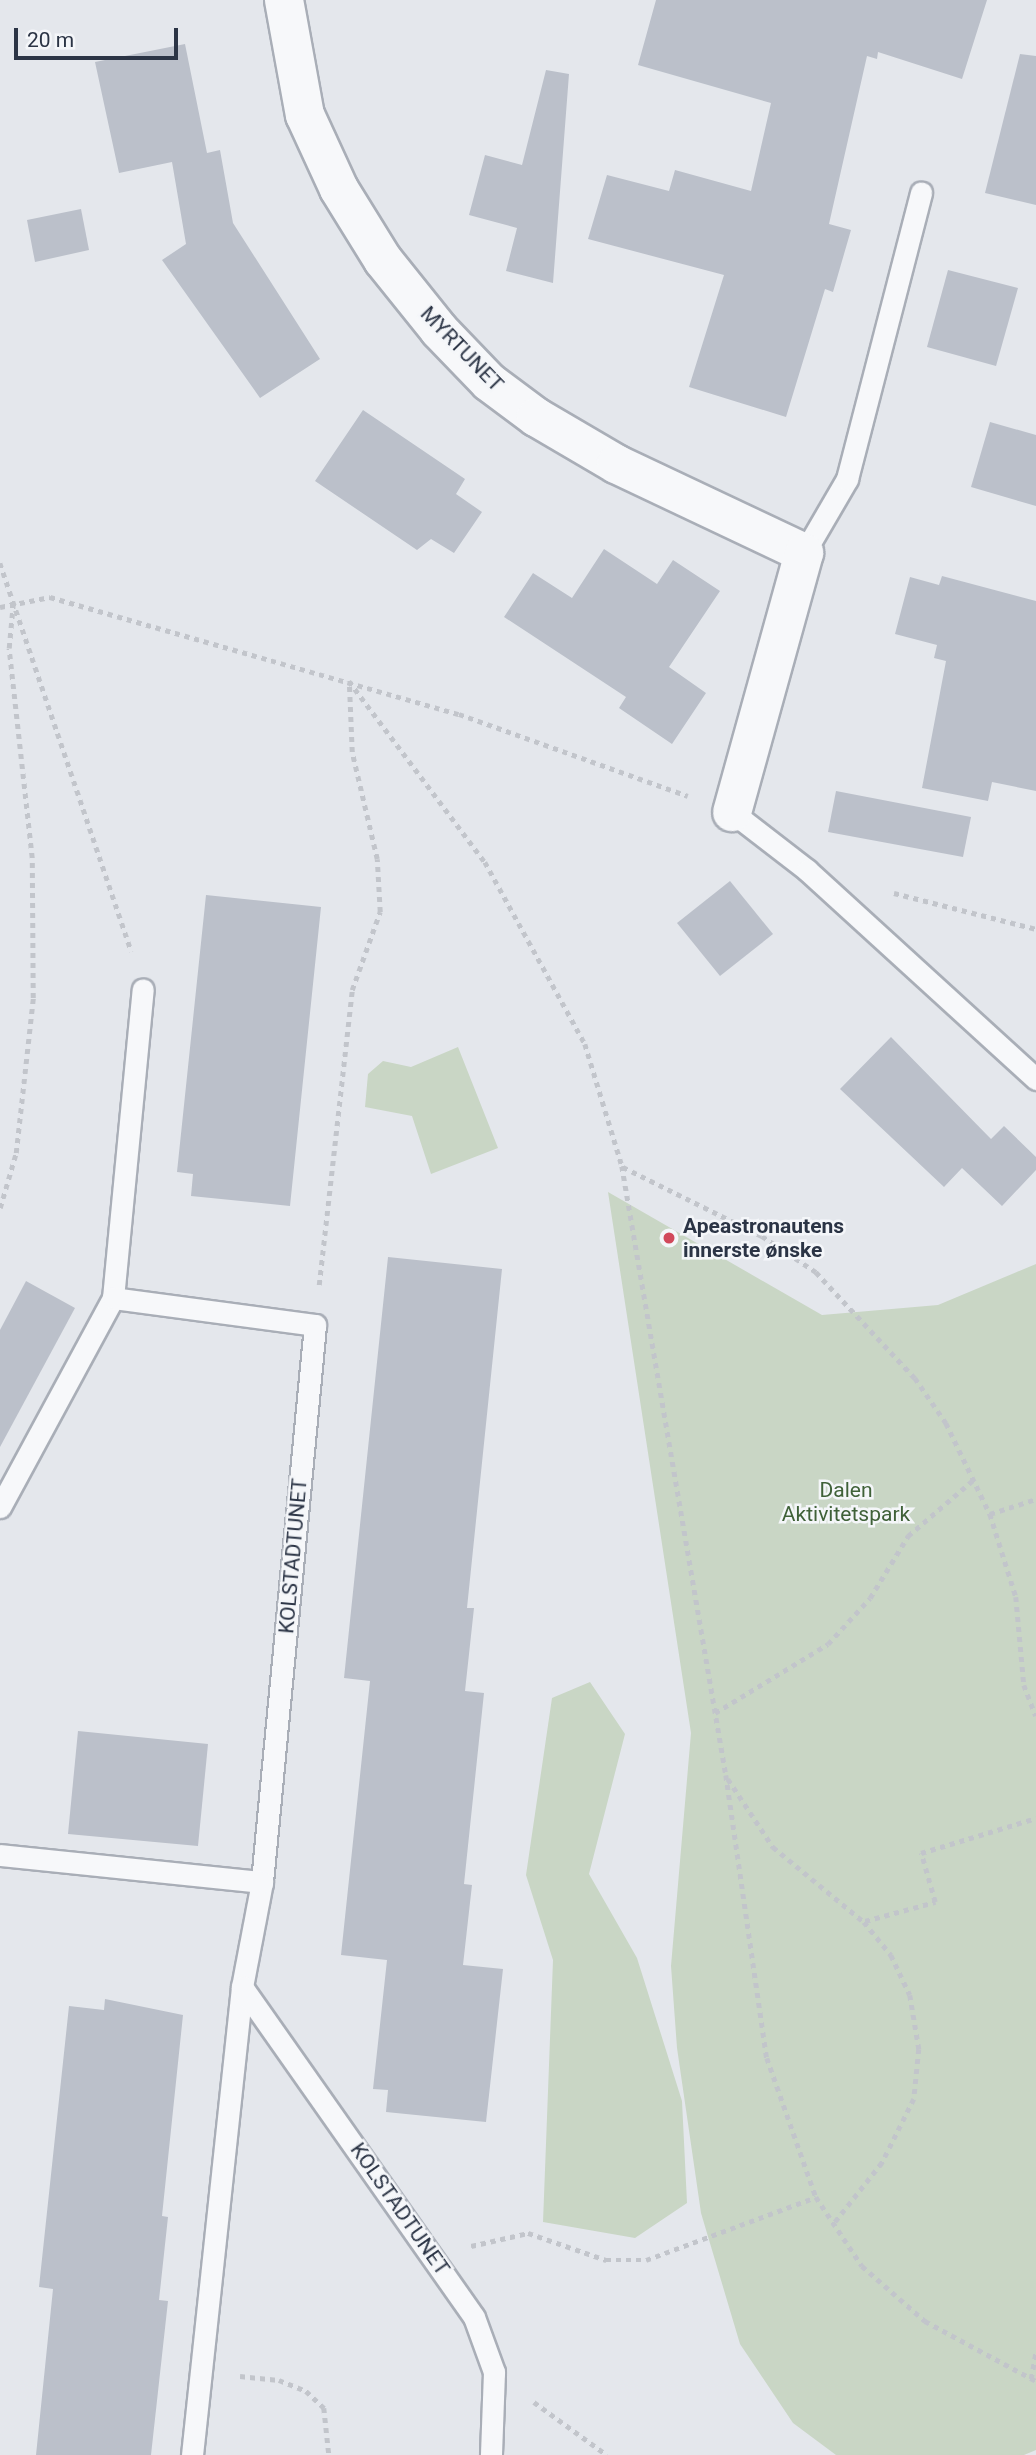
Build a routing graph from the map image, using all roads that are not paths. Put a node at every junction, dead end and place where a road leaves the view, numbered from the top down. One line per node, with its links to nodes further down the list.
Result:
1 (284, 0): 3 (street, MYRTUNET)
2 (921, 192): 3 (lane)
3 (804, 553): 4 (street)
4 (732, 812): 6 (lane)
5 (143, 989): 7 (lane)
6 (1036, 1079)
7 (113, 1298): 8 (lane); 10 (lane, KOLSTADTUNET)
8 (0, 1507)
9 (0, 1855): 10 (lane)
10 (262, 1882): 11 (lane, KOLSTADTUNET)
11 (242, 1987): 12 (lane, KOLSTADTUNET); 13 (lane, KOLSTADTUNET)
12 (192, 2455)
13 (491, 2455)

